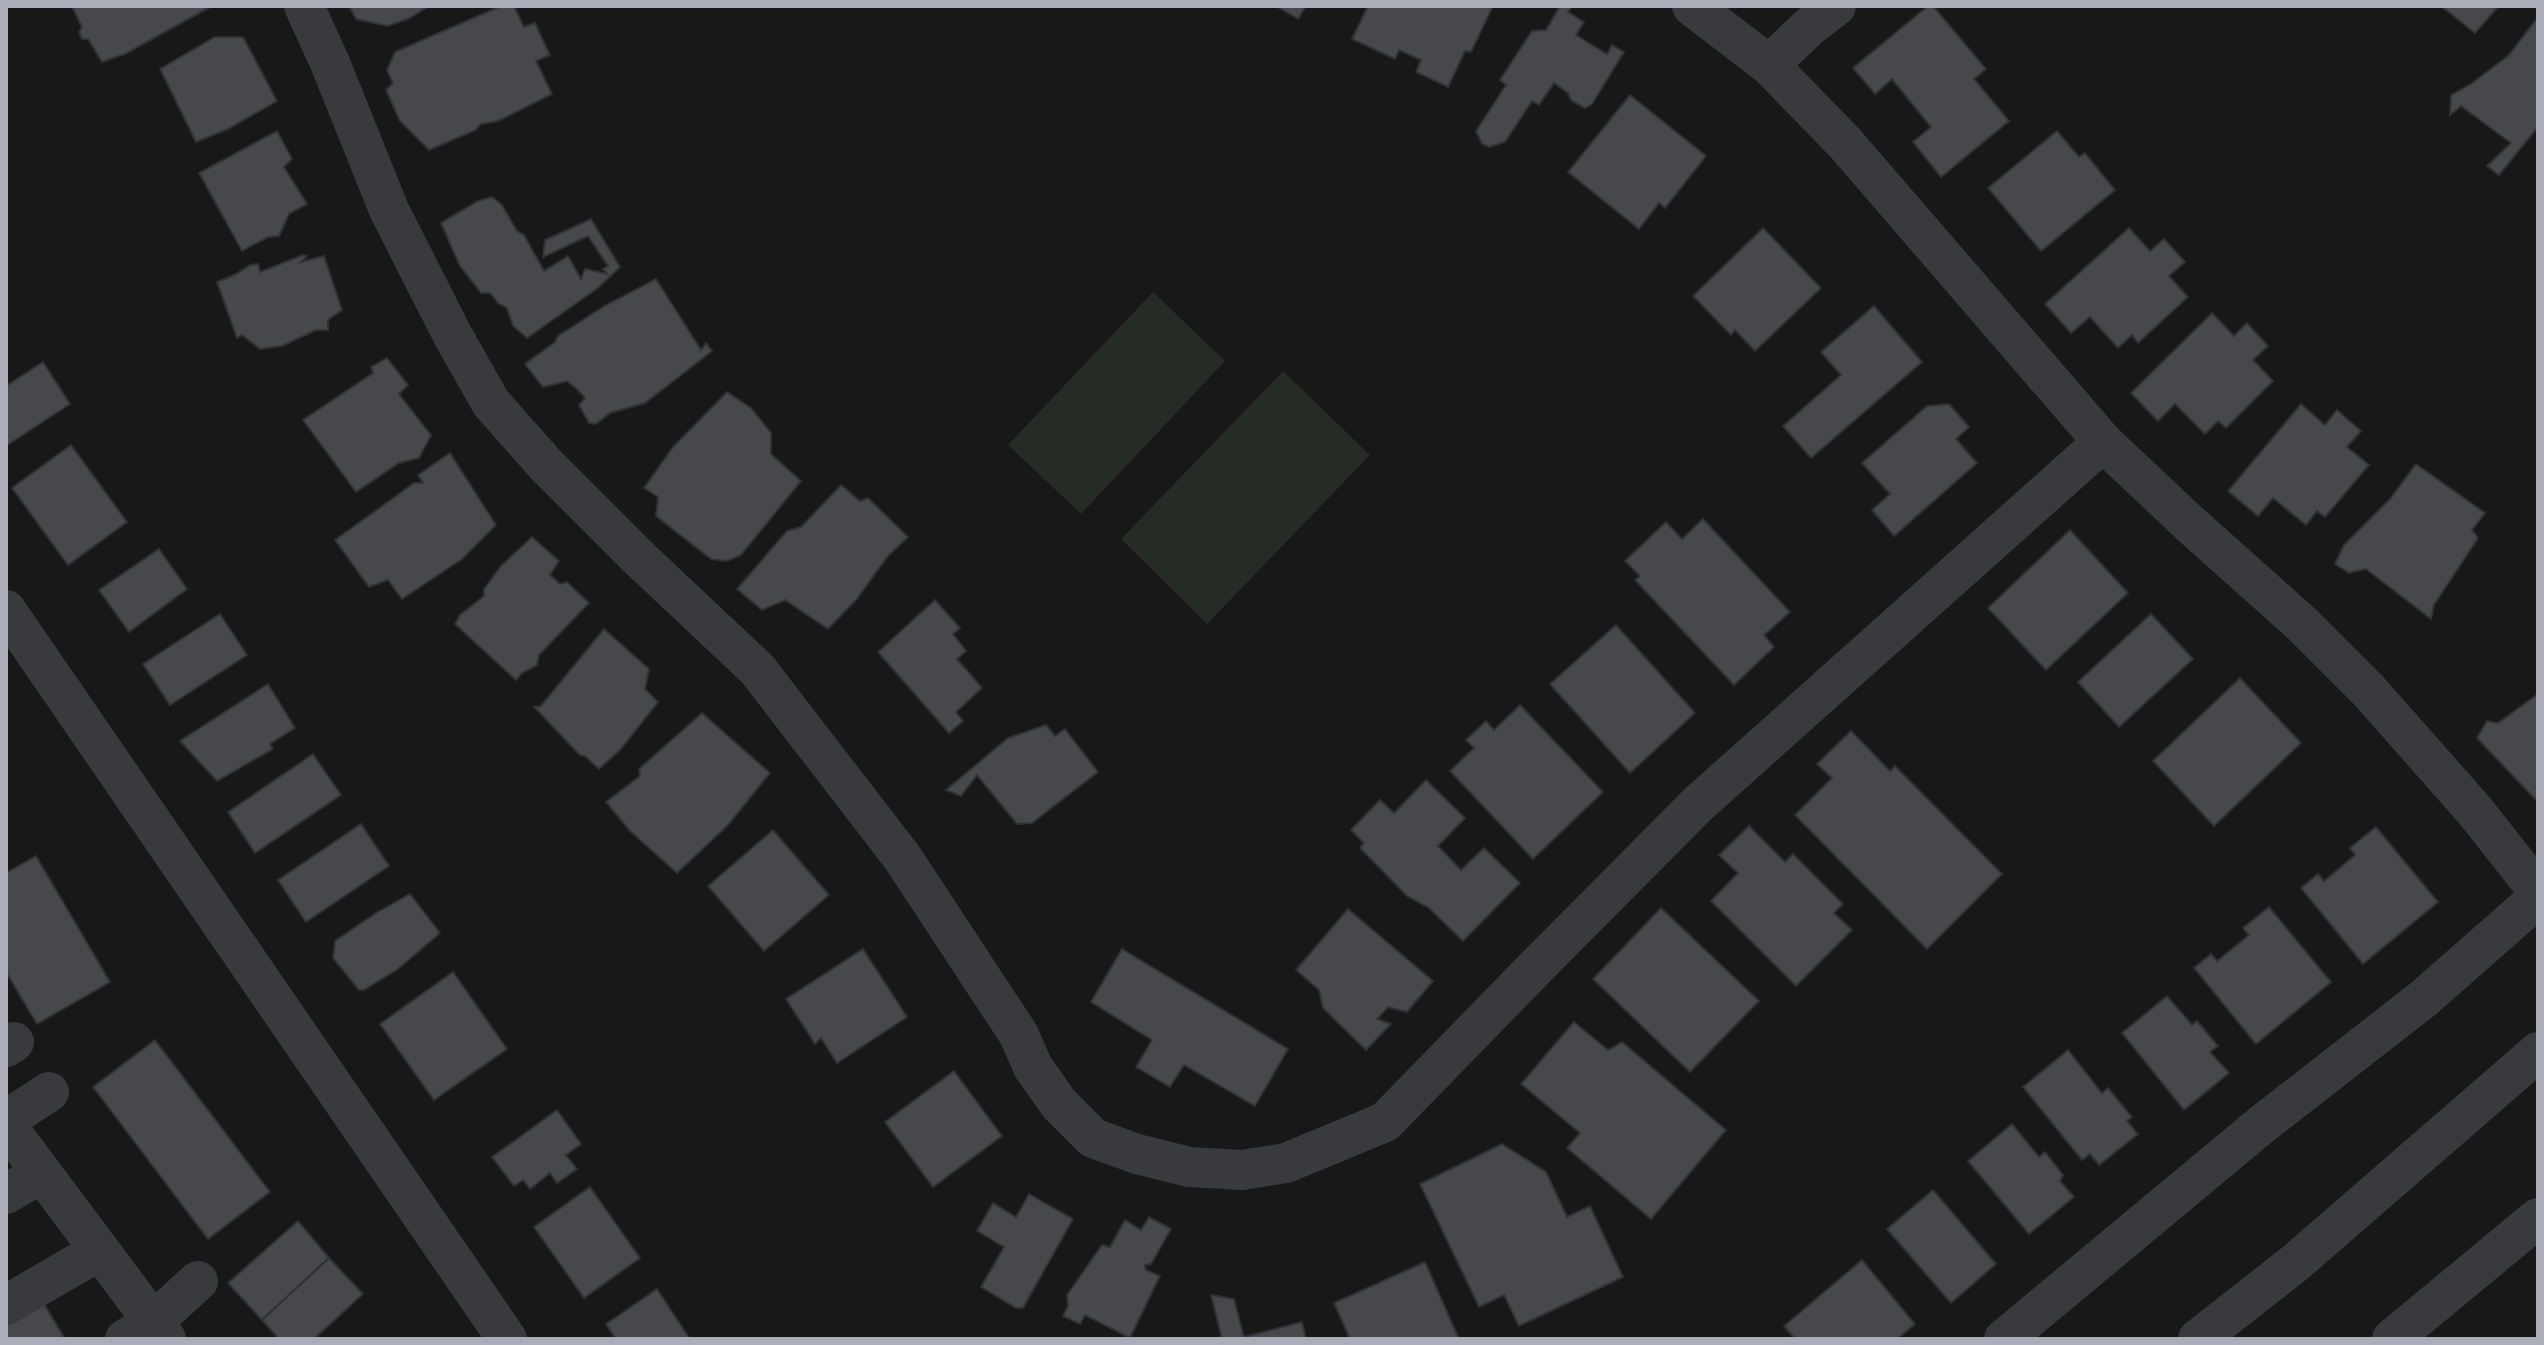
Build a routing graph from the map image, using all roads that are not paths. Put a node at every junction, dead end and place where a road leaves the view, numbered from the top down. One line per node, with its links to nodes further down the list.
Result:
1 (304, 6): 5 (street)
2 (1692, 6): 4 (street)
3 (1836, 6): 4 (street)
4 (1769, 65): 5 (street)
5 (2103, 442): 7 (street)
6 (6, 610): 19 (street)
7 (2538, 891)
8 (2538, 898): 20 (street)
9 (2538, 1052): 21 (street)
10 (49, 1092): 11 (street)
11 (6, 1123): 12 (street)
12 (40, 1174): 13 (street); 15 (street)
13 (6, 1194)
14 (2538, 1218): 22 (street)
15 (99, 1251): 17 (street); 18 (street)
16 (192, 1272): 18 (street)
17 (6, 1305)
18 (146, 1326)
19 (507, 1339)
20 (2004, 1339)
21 (2198, 1339)
22 (2392, 1339)

